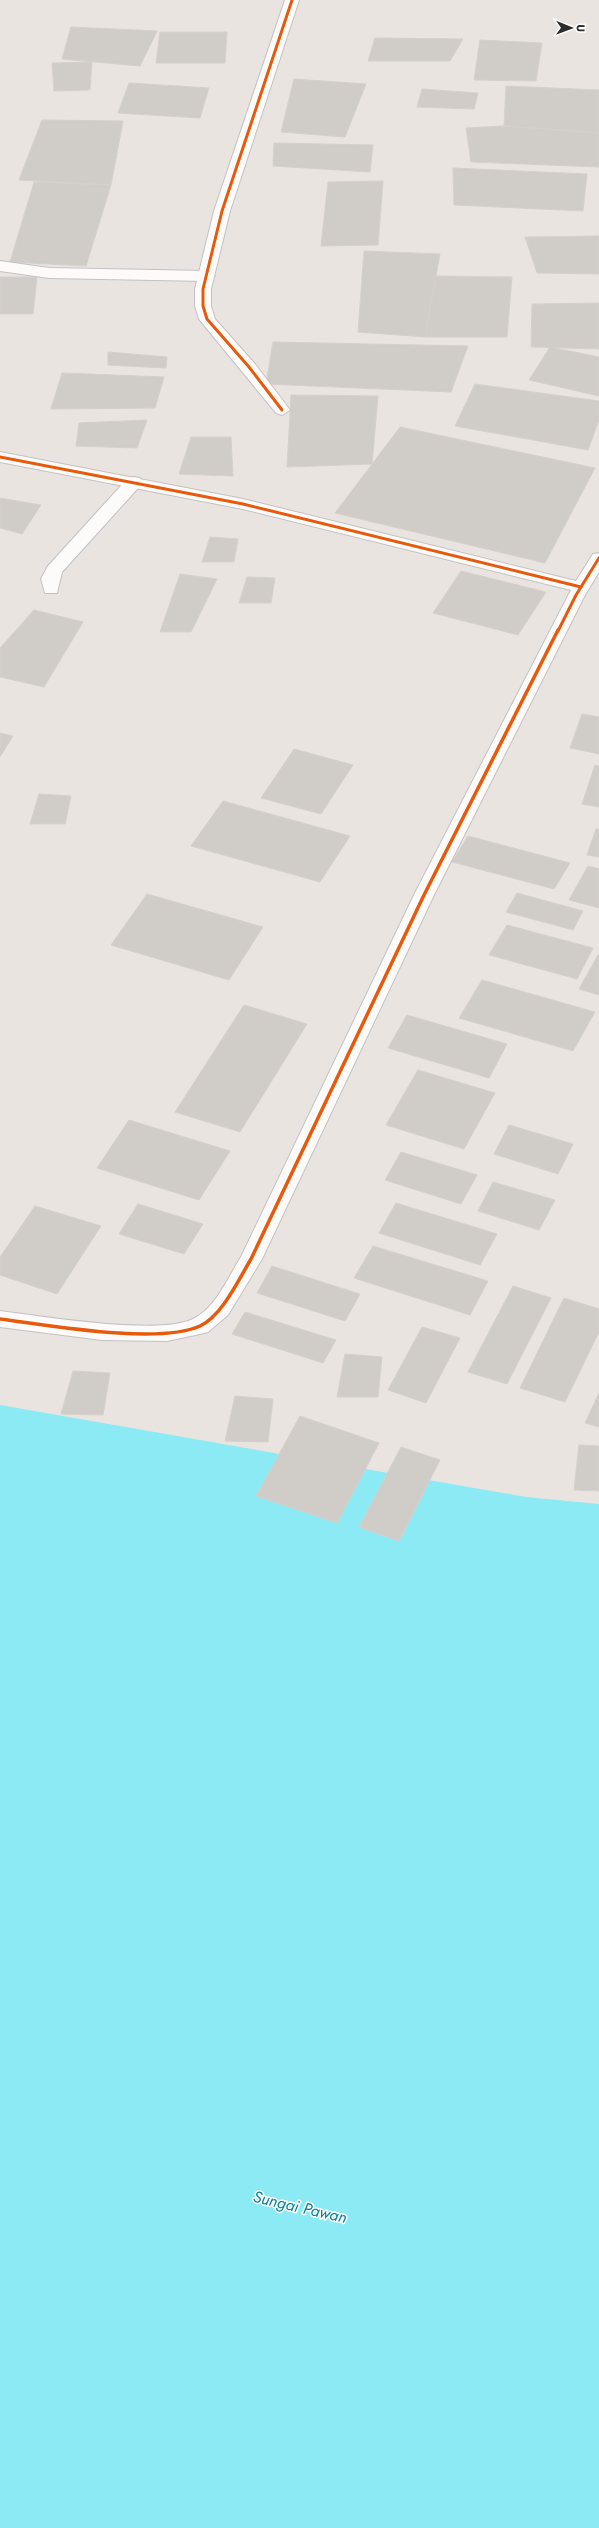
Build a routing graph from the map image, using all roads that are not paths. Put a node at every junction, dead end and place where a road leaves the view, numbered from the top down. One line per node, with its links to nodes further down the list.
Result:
1 (292, 0): 3 (street)
2 (0, 266): 3 (street)
3 (207, 276): 4 (street)
4 (282, 410)
5 (0, 457): 6 (street)
6 (134, 482): 8 (street); 9 (street)
7 (599, 558): 8 (street)
8 (581, 587): 10 (street)
9 (51, 589)
10 (0, 1319)

